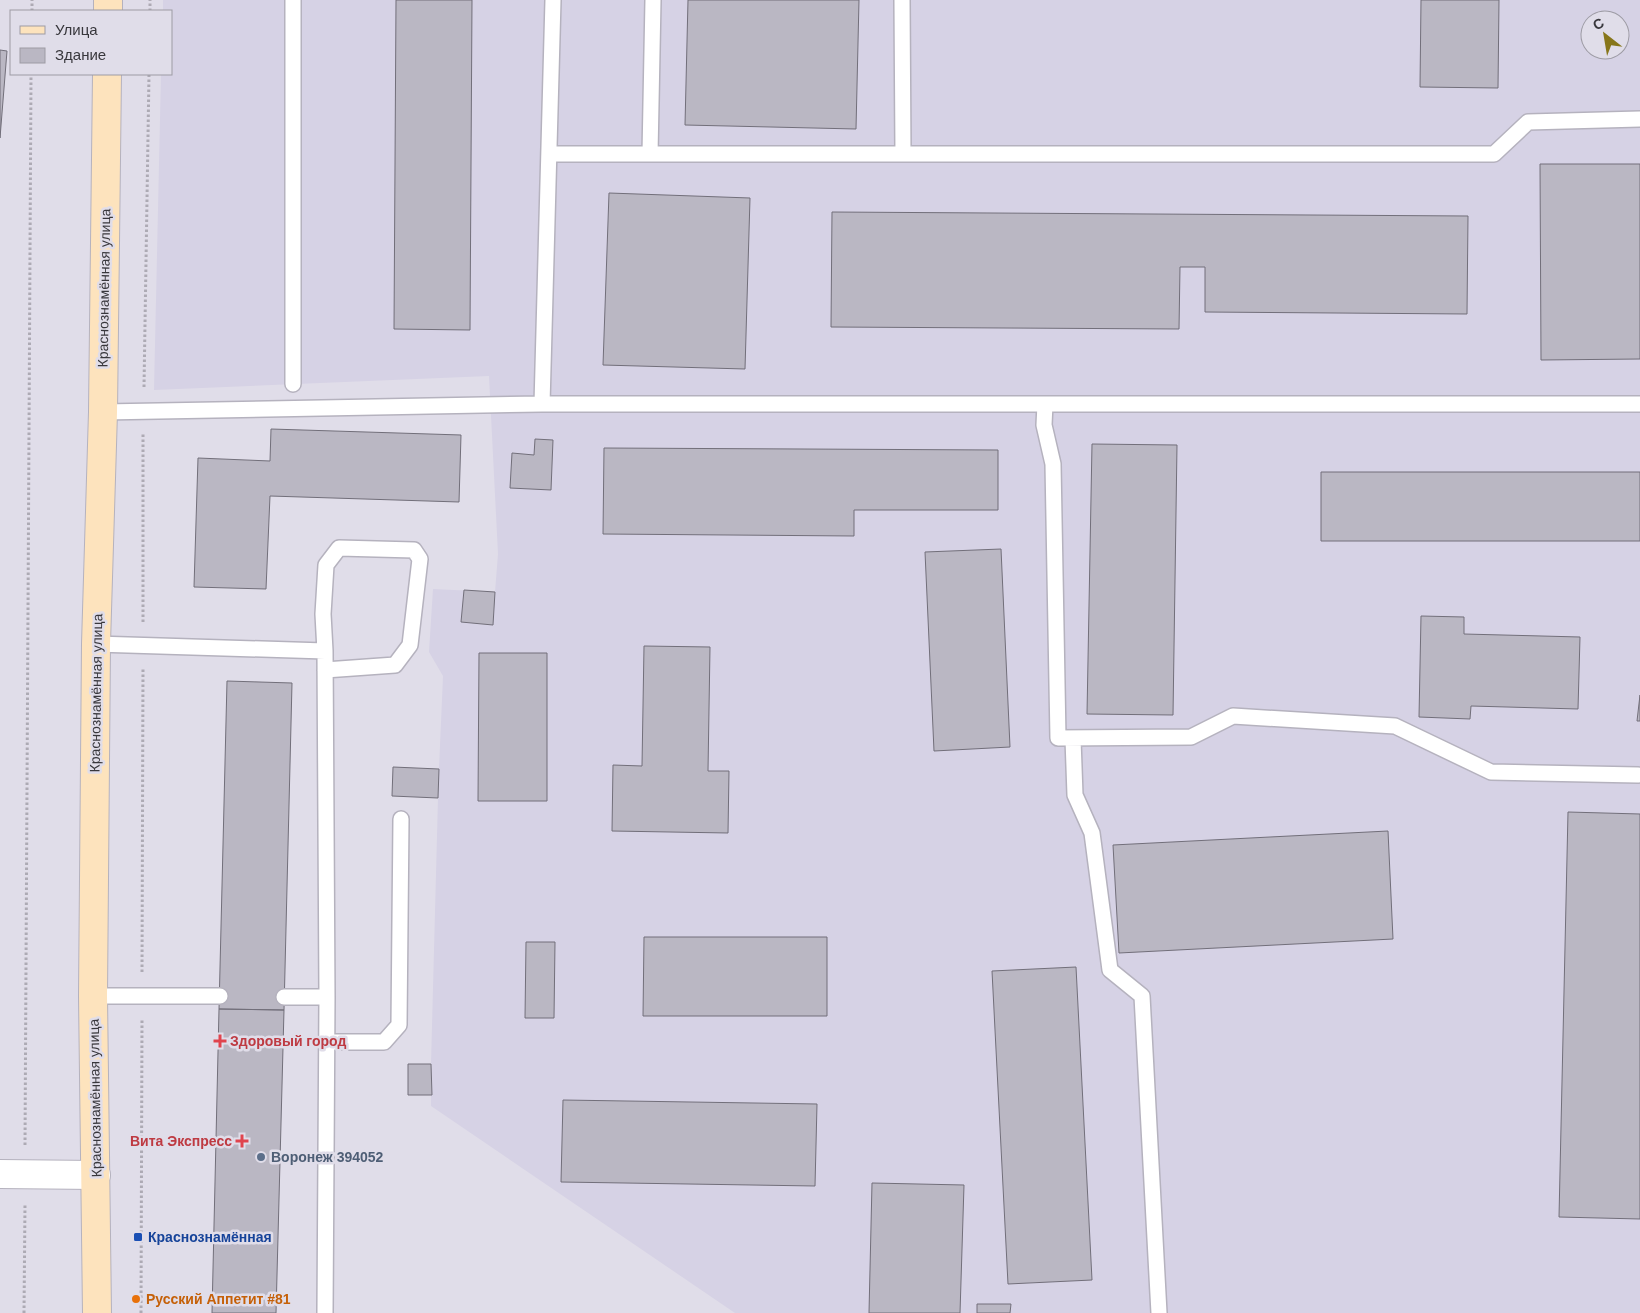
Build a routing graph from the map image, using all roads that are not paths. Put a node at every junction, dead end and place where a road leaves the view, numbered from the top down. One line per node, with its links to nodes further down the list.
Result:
1 (293, 0): 10 (lane)
2 (553, 0): 7 (lane)
3 (653, 0): 8 (lane)
4 (902, 0): 9 (lane)
5 (107, 75): 14 (street, Краснознамённая улица)
6 (1640, 119): 9 (lane)
7 (548, 154): 8 (lane); 11 (lane)
8 (650, 154): 9 (lane)
9 (903, 154)
10 (293, 384)
11 (542, 404): 12 (lane); 14 (lane)
12 (1045, 404): 13 (lane); 18 (lane)
13 (1640, 404)
14 (103, 412): 15 (street, Краснознамённая улица)
15 (96, 644): 16 (lane); 21 (street, Краснознамённая улица)
16 (326, 651): 17 (lane); 17 (lane)
17 (326, 670): 24 (lane)
18 (1073, 738): 19 (lane); 30 (lane)
19 (1638, 775)
20 (401, 820): 25 (lane)
21 (93, 996): 22 (lane); 27 (street, Краснознамённая улица)
22 (220, 996)
23 (284, 997): 24 (lane)
24 (327, 997): 25 (lane)
25 (327, 1042): 29 (lane)
26 (12, 1174): 27 (street)
27 (96, 1175): 28 (street, Краснознамённая улица)
28 (97, 1313)
29 (325, 1313)
30 (1159, 1313)

